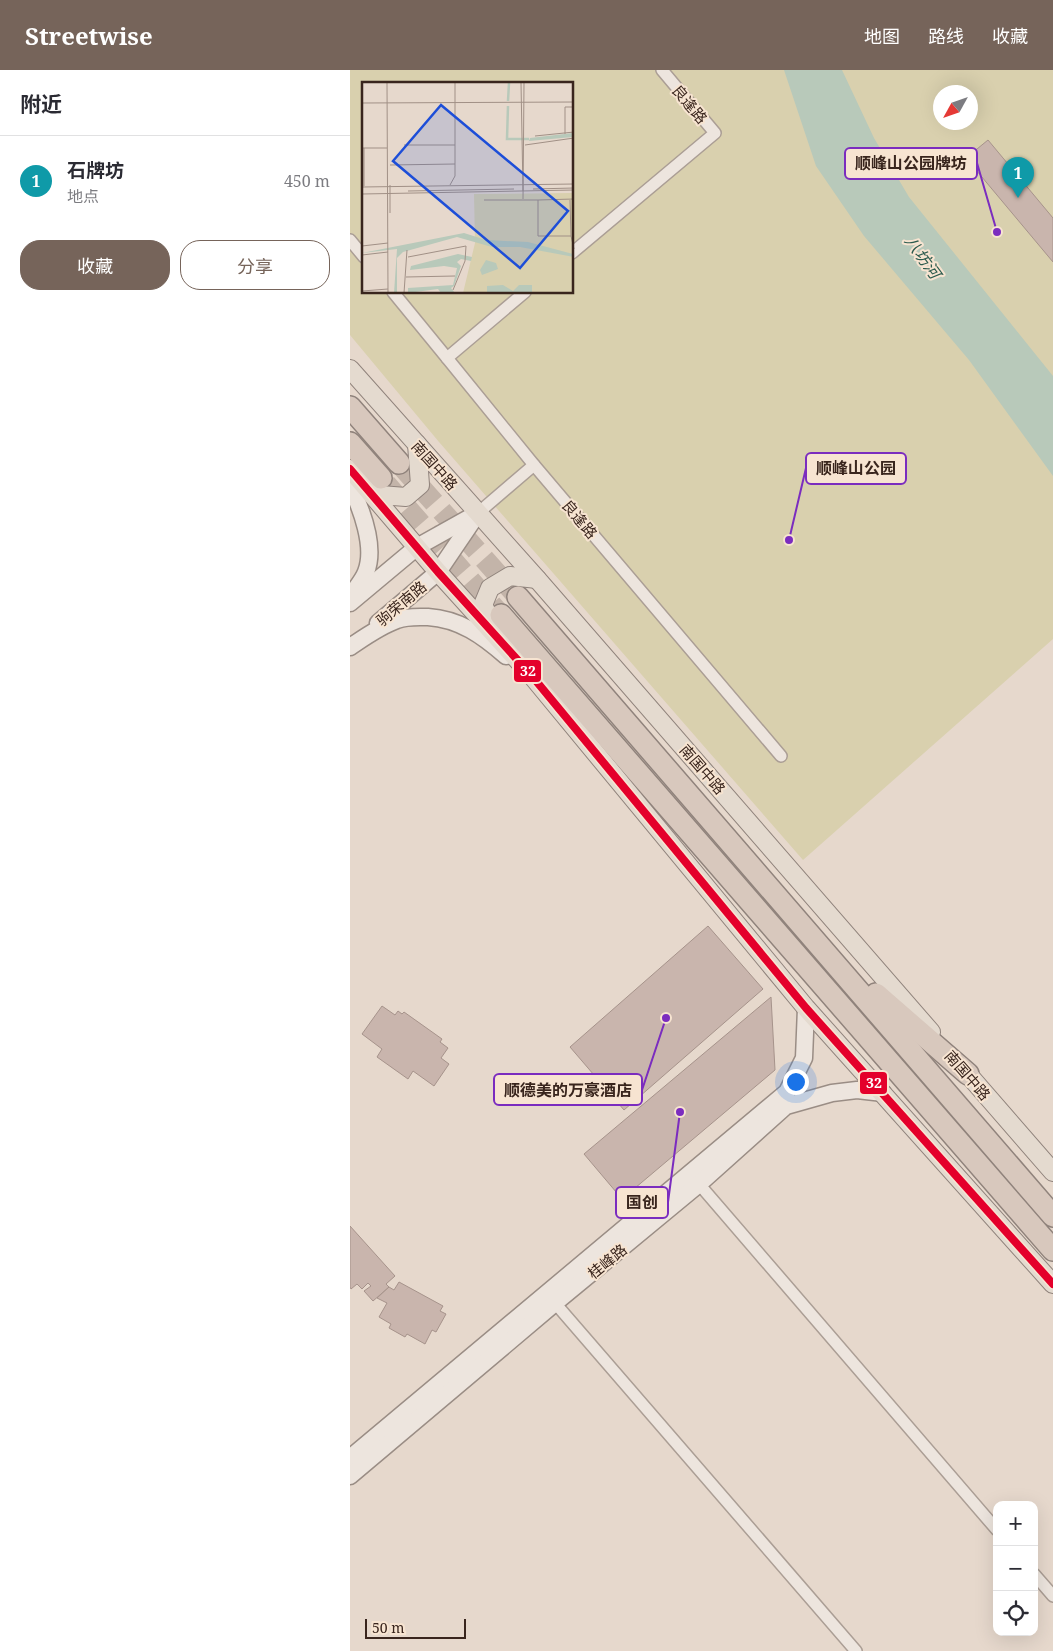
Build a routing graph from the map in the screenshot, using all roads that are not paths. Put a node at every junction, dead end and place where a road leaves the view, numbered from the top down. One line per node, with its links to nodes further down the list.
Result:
1 (662, 70): 3 (street, 良逢路)
2 (350, 240): 4 (street)
3 (574, 250)
4 (362, 255)
5 (395, 294): 7 (street, 良逢路)
6 (523, 294): 7 (street)
7 (447, 358): 13 (street, 良逢路)
8 (350, 369): 11 (main road, 南国中路)
9 (350, 407): 12 (highway)
10 (350, 443): 15 (highway)
11 (417, 444): 14 (main road); 16 (main road, 南国中路)
12 (400, 463)
13 (534, 465): 16 (street); 27 (street, 良逢路)
14 (352, 478): 17 (main road); 20 (street)
15 (381, 478)
16 (478, 513): 17 (street); 18 (street, 驹荣南路); 19 (main road, 南国中路)
17 (417, 547): 18 (main road); 22 (street)
18 (438, 572): 24 (main road); 25 (street, 驹荣南路)
19 (537, 579): 24 (main road); 30 (main road, 南国中路)
20 (350, 596)
21 (518, 597): 28 (highway, 南国中路)
22 (350, 603)
23 (501, 615): 35 (highway)
24 (503, 643): 26 (main road)
25 (350, 647): 26 (street)
26 (532, 676): 29 (main road)
27 (781, 756)
28 (818, 944): 30 (highway); 34 (highway, 南国中路)
29 (806, 1008): 31 (main road); 38 (street)
30 (968, 1074): 32 (main road, 南国中路)
31 (883, 1093): 33 (street, 桂峰路); 36 (main road)
32 (1053, 1172)
33 (699, 1184): 37 (street, 桂峰路); 40 (street)
34 (1053, 1216)
35 (1053, 1250)
36 (1053, 1284)
37 (555, 1303): 39 (street, 桂峰路); 43 (street)
38 (350, 1458)
39 (350, 1476)
40 (993, 1525)
41 (1038, 1579): 42 (street)
42 (1053, 1596)
43 (856, 1651)

